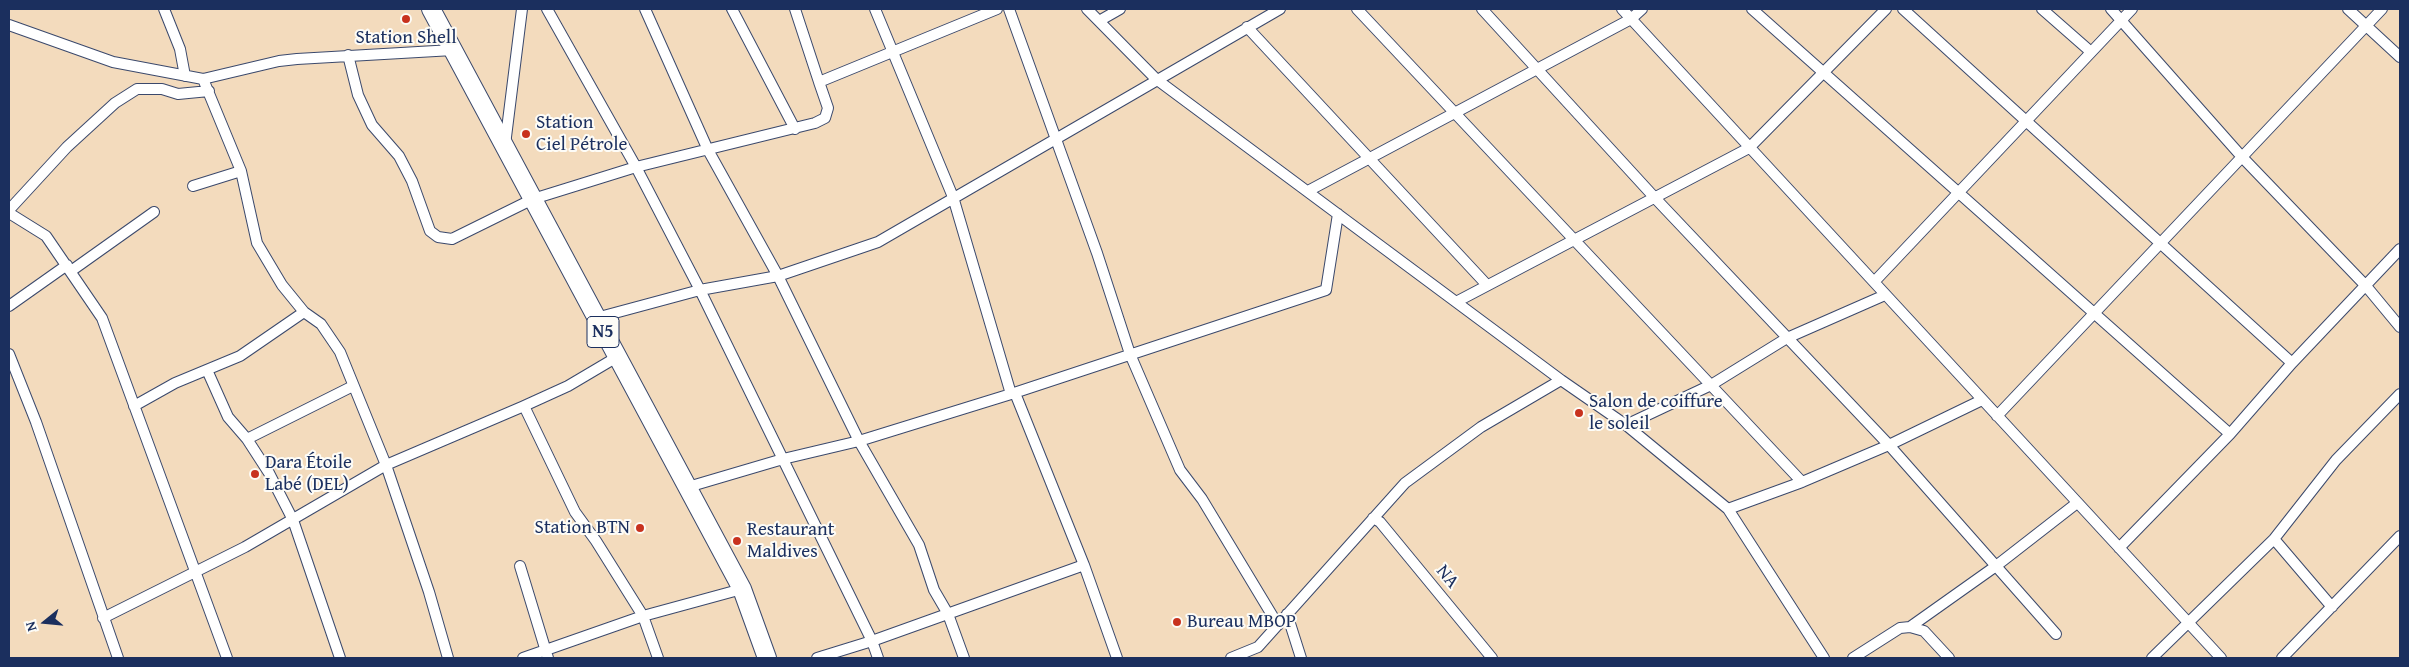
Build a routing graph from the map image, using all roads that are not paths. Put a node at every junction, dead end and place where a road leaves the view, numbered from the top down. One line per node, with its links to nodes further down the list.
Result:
1 (164, 9): 39 (street)
2 (431, 9): 32 (highway, N5)
3 (522, 9): 48 (street)
4 (547, 9): 53 (street)
5 (645, 9): 50 (street)
6 (732, 9): 46 (street)
7 (795, 9): 42 (street)
8 (875, 9): 33 (street)
9 (997, 9): 33 (street)
10 (1010, 9): 47 (street)
11 (1087, 9): 28 (street)
12 (1120, 9): 28 (street)
13 (1280, 9): 31 (street)
14 (1357, 9): 44 (street)
15 (1482, 9): 37 (street)
16 (1622, 9): 26 (street)
17 (1642, 9): 26 (street)
18 (1752, 9): 38 (street)
19 (1886, 9): 38 (street)
20 (1903, 9): 45 (street)
21 (2042, 9): 34 (street)
22 (2111, 9): 27 (street)
23 (2132, 9): 27 (street)
24 (2348, 9): 30 (street)
25 (2382, 9): 30 (street)
26 (1631, 19): 37 (street); 49 (street)
27 (2121, 20): 34 (street); 51 (street)
28 (1099, 21): 41 (street)
29 (9, 25): 39 (street)
30 (2367, 25): 36 (street); 51 (street)
31 (1248, 27): 41 (street); 52 (street)
32 (453, 50): 35 (street); 48 (highway, N5)
33 (892, 52): 42 (street); 58 (street)
34 (2091, 52): 45 (street)
35 (348, 55): 40 (street); 60 (street)
36 (2400, 57)
37 (1537, 68): 44 (street); 59 (street)
38 (1824, 72): 49 (street); 57 (street)
39 (185, 76): 40 (street)
40 (203, 79): 43 (street)
41 (1156, 79): 47 (street); 56 (street)
42 (819, 82): 46 (street)
43 (208, 91): 54 (street); 61 (street)
44 (1455, 112): 52 (street); 64 (street)
45 (2026, 121): 57 (street); 65 (street)
46 (795, 129): 50 (street)
47 (1054, 138): 58 (street); 82 (street)
48 (504, 146): 60 (highway, N5)
49 (1749, 148): 59 (street); 69 (street)
50 (708, 150): 53 (street); 68 (street)
51 (2242, 156): 65 (street); 71 (street)
52 (1370, 158): 56 (street); 70 (street)
53 (636, 167): 60 (street); 72 (street)
54 (241, 171): 55 (street); 76 (street)
55 (193, 186)
56 (1308, 192): 63 (street)
57 (1959, 192): 69 (street); 77 (street)
58 (953, 197): 68 (street); 89 (street)
59 (1655, 198): 64 (street); 80 (street)
60 (533, 199): 78 (highway, N5)
61 (9, 211): 67 (street)
62 (154, 212): 67 (street)
63 (1338, 214): 74 (street); 82 (street)
64 (1574, 240): 70 (street); 87 (street)
65 (2161, 243): 77 (street); 84 (street)
66 (2400, 250): 71 (street)
67 (69, 268): 75 (street); 92 (street)
68 (778, 276): 72 (street); 98 (street)
69 (1874, 282): 73 (street)
70 (1487, 285): 74 (street)
71 (2366, 286): 79 (street); 84 (street)
72 (700, 290): 78 (street); 100 (street)
73 (1885, 295): 80 (street); 91 (street)
74 (1456, 302): 86 (street)
75 (9, 306)
76 (304, 312): 85 (street); 88 (street)
77 (2094, 313): 94 (street); 96 (street)
78 (596, 318): 83 (highway, N5)
79 (2400, 327)
80 (1787, 338): 87 (street); 99 (street)
81 (9, 354): 120 (street)
82 (1130, 354): 89 (street); 122 (street)
83 (617, 357): 93 (street); 103 (highway, N5)
84 (2292, 363): 96 (street)
85 (207, 370): 92 (street); 97 (street)
86 (1561, 380): 95 (street); 106 (street)
87 (1711, 384): 95 (street); 102 (street)
88 (353, 386): 97 (street); 101 (street)
89 (1013, 393): 98 (street); 111 (street)
90 (2400, 394): 109 (street)
91 (1982, 400): 94 (street); 99 (street)
92 (134, 406): 114 (street)
93 (524, 406): 101 (street); 119 (street)
94 (1997, 416): 104 (street)
95 (1626, 425): 105 (street)
96 (2230, 434): 110 (street)
97 (247, 439): 107 (street)
98 (859, 441): 100 (street); 117 (street)
99 (1889, 445): 102 (street); 113 (street)
100 (783, 459): 103 (street); 125 (street)
101 (386, 465): 107 (street); 130 (street)
102 (1802, 482): 105 (street)
103 (688, 487): 115 (highway, N5)
104 (2077, 503): 110 (street); 113 (street)
105 (1728, 509): 141 (street)
106 (1373, 518): 118 (street); 140 (street, NA)
107 (292, 520): 114 (street); 129 (street)
108 (2400, 536): 116 (street)
109 (2274, 539): 116 (street); 121 (street)
110 (2119, 548): 121 (street)
111 (1084, 565): 117 (street); 137 (street)
112 (520, 566): 126 (street)
113 (1996, 566): 123 (street); 124 (street)
114 (196, 570): 120 (street); 128 (street)
115 (742, 589): 119 (street); 133 (highway, N5)
116 (2332, 607): 146 (street)
117 (948, 614): 125 (street); 136 (street)
118 (1287, 614): 122 (street); 139 (street)
119 (644, 616): 126 (street); 132 (street)
120 (104, 618): 127 (street)
121 (2189, 622): 144 (street); 145 (street)
122 (1278, 624): 138 (street)
123 (1910, 627): 142 (street); 143 (street)
124 (2056, 634)
125 (872, 641): 134 (street); 135 (street)
126 (547, 655): 131 (street)
127 (118, 658)
128 (227, 658)
129 (340, 658)
130 (448, 658)
131 (523, 658)
132 (658, 658)
133 (767, 658)
134 (817, 658)
135 (878, 658)
136 (964, 658)
137 (1116, 658)
138 (1232, 658)
139 (1301, 658)
140 (1492, 658)
141 (1824, 658)
142 (1853, 658)
143 (1949, 658)
144 (2152, 658)
145 (2221, 658)
146 (2282, 658)

